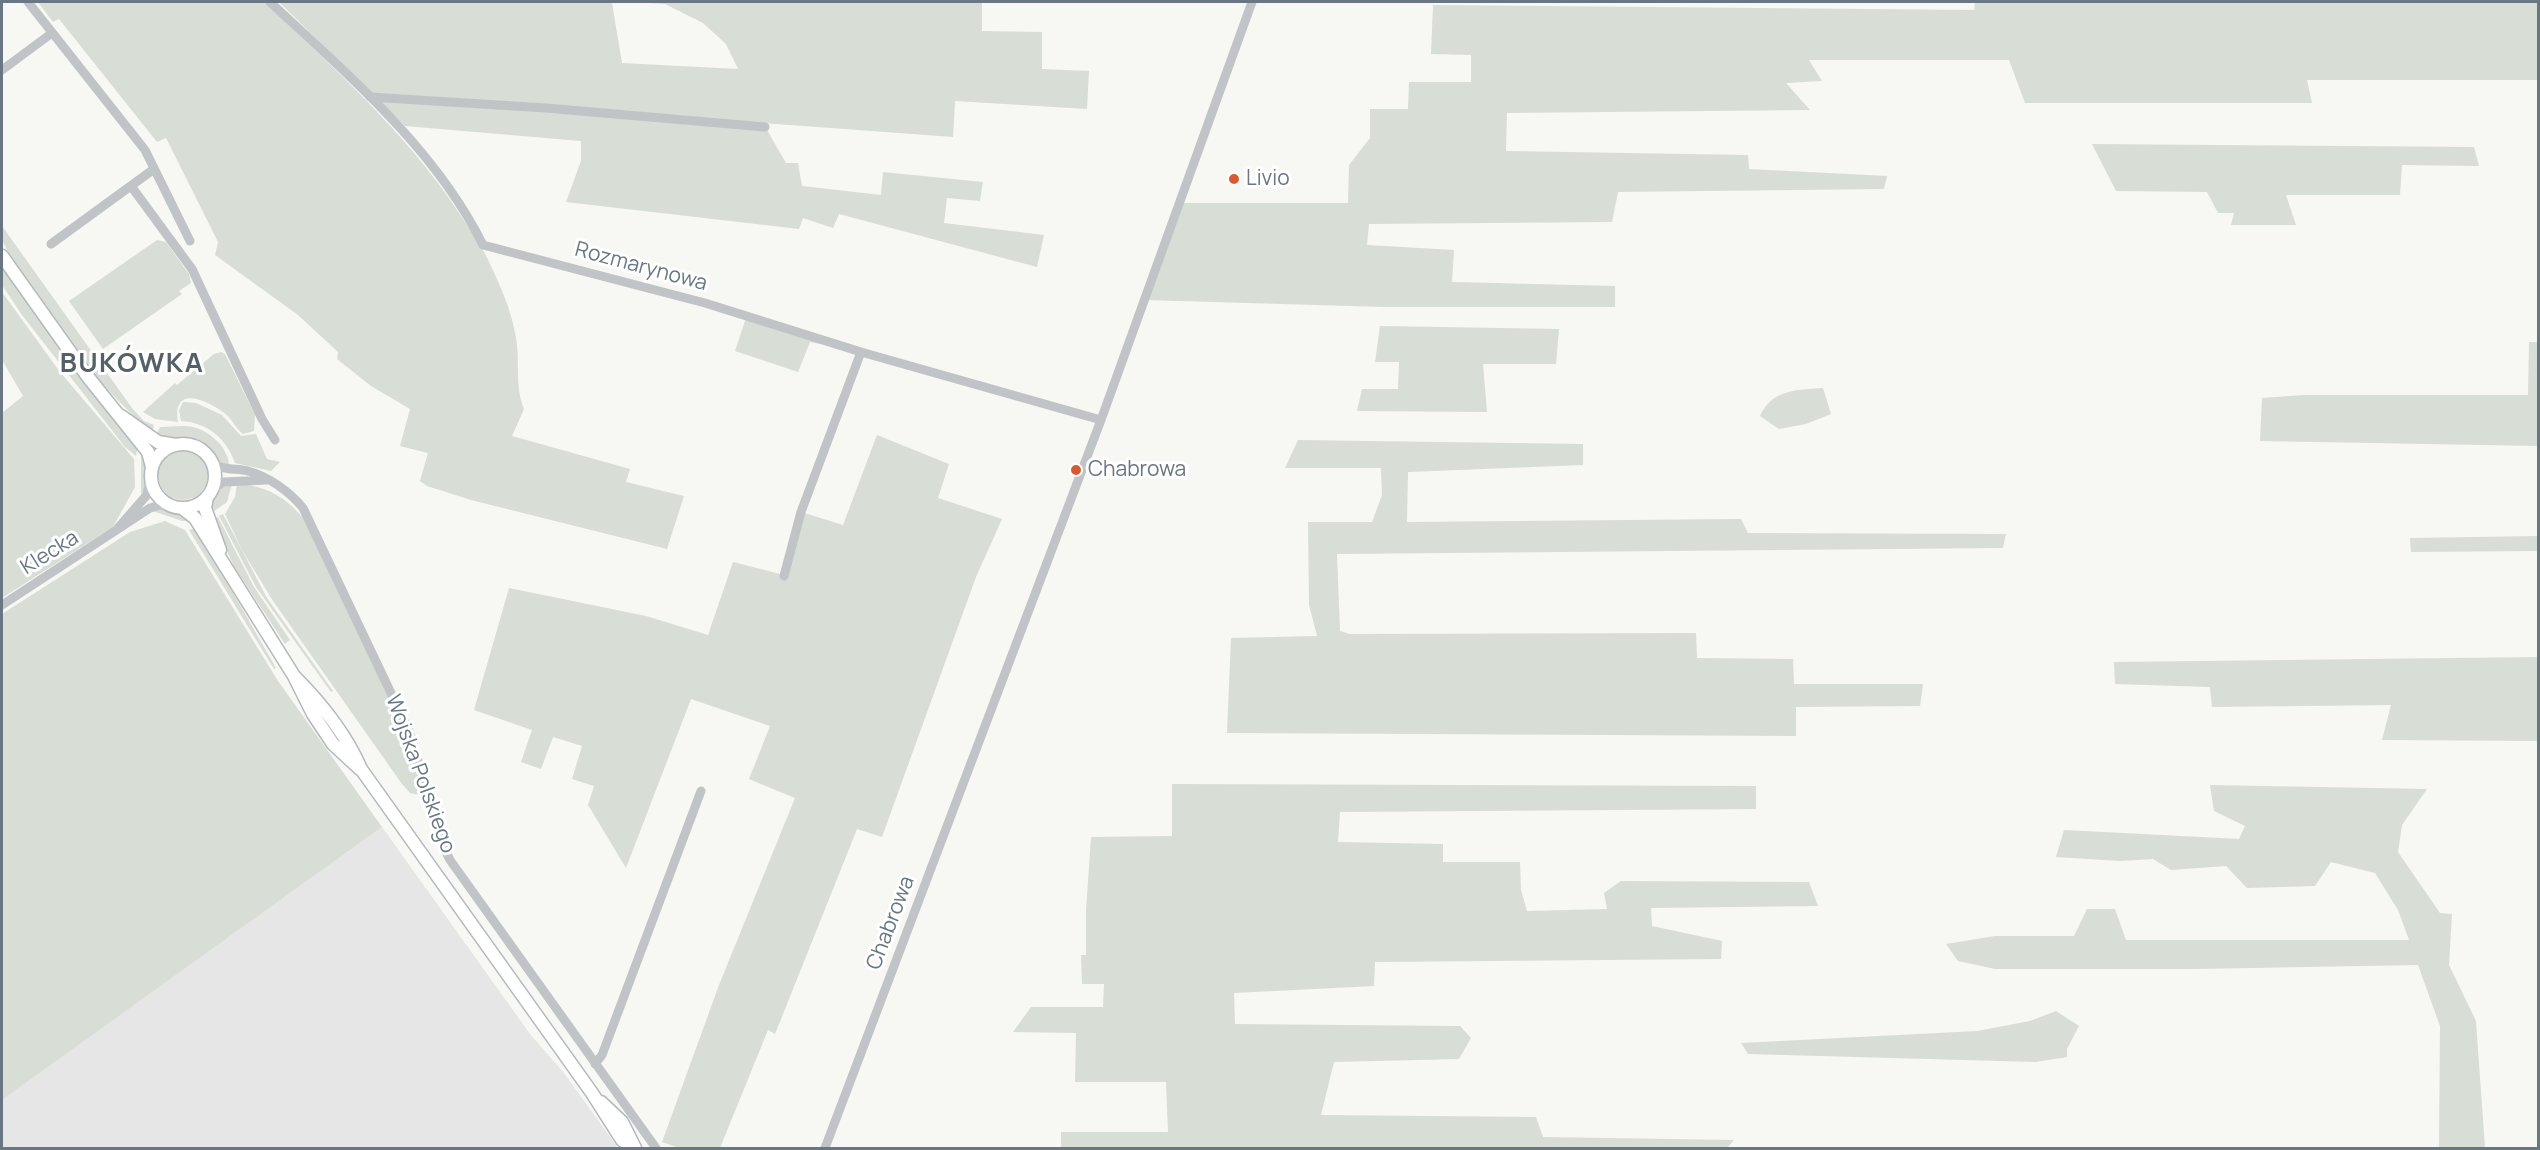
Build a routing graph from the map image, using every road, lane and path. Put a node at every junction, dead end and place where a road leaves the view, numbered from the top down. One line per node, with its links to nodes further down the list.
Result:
1 (28, 2): 4 (street)
2 (270, 2): 6 (street, Rozmarynowa)
3 (1252, 2): 15 (street, Chabrowa)
4 (52, 33): 5 (street); 8 (street)
5 (2, 70)
6 (370, 97): 7 (street); 13 (street, Rozmarynowa)
7 (765, 127)
8 (154, 169): 9 (street); 10 (street)
9 (131, 186): 11 (street); 16 (street)
10 (190, 241)
11 (51, 244)
12 (2, 256): 14 (main road)
13 (861, 352): 15 (street, Rozmarynowa); 27 (street)
14 (120, 415): 17 (main road); 19 (main road)
15 (1101, 420): 33 (street, Chabrowa)
16 (275, 440)
17 (177, 445): 18 (main road); 19 (main road)
18 (211, 462): 21 (street, Wojska Polskiego); 22 (main road)
19 (152, 467): 20 (main road)
20 (151, 480): 23 (main road); 25 (street, Klecka)
21 (267, 480): 22 (street); 30 (street, Wojska Polskiego)
22 (209, 493): 24 (main road); 26 (main road, Wojska Polskiego)
23 (167, 504): 24 (main road); 25 (street, Klecka)
24 (182, 508): 26 (main road, Wojska Polskiego)
25 (116, 530): 28 (street, Klecka)
26 (224, 564): 31 (main road, Wojska Polskiego)
27 (784, 576)
28 (2, 604)
29 (701, 791): 30 (street)
30 (594, 1064): 32 (street, Wojska Polskiego)
31 (634, 1149)
32 (656, 1149)
33 (825, 1149)

